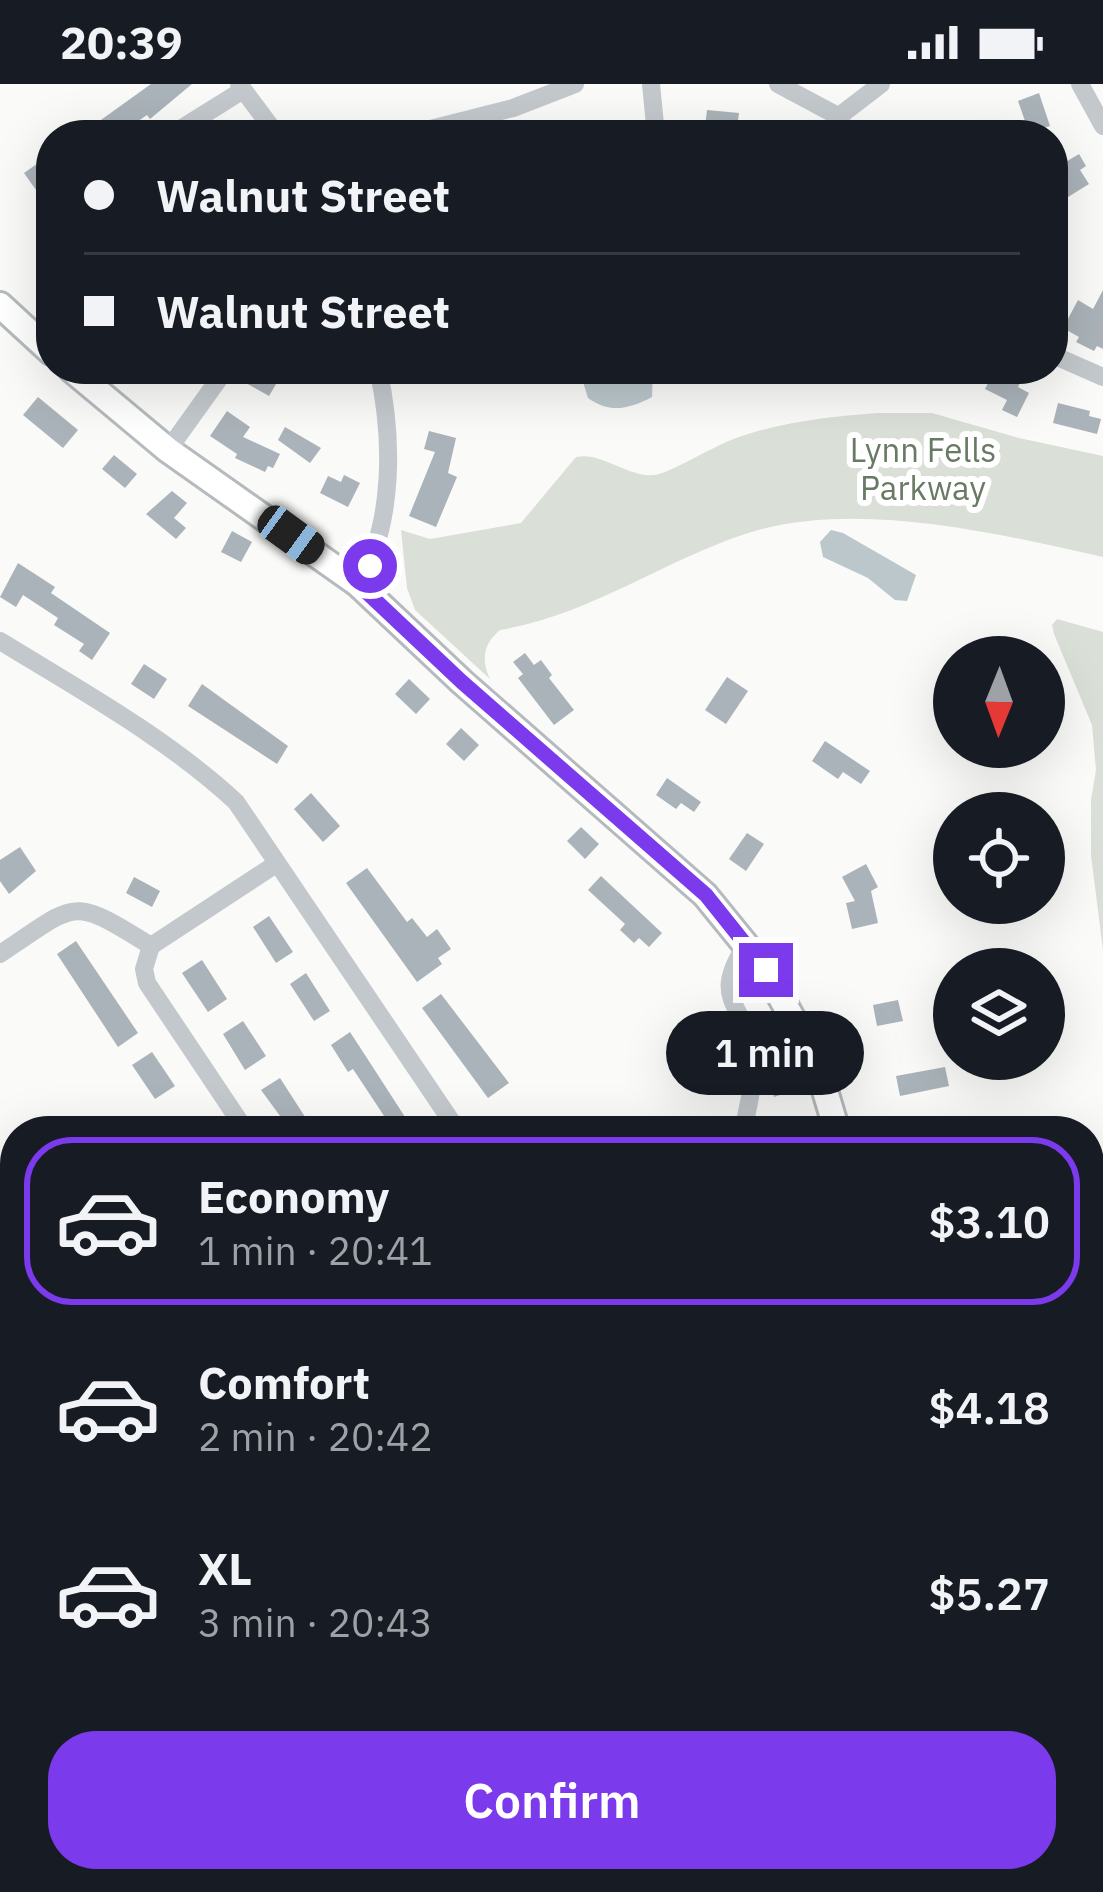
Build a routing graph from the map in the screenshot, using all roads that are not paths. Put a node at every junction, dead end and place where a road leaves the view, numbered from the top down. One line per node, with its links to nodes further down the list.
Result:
1 (575, 84): 10 (street)
2 (651, 84): 11 (street)
3 (778, 84): 7 (street)
4 (881, 84): 7 (street)
5 (1080, 84): 13 (street)
6 (241, 87): 8 (street); 9 (street)
7 (838, 117): 12 (street)
8 (193, 120)
9 (266, 120)
10 (466, 120)
11 (655, 120)
12 (840, 120)
13 (1103, 126)
14 (0, 305): 15 (main road)
15 (36, 338)
16 (1068, 362): 17 (street)
17 (1103, 377)
18 (89, 384): 21 (main road)
19 (215, 384): 21 (street)
20 (379, 384): 22 (street)
21 (168, 450): 22 (main road)
22 (358, 584): 25 (main road)
23 (0, 641): 24 (street)
24 (276, 864): 26 (street); 29 (street)
25 (746, 945): 30 (street); 31 (main road)
26 (151, 946): 27 (street); 28 (street)
27 (0, 954)
28 (235, 1116)
29 (448, 1116)
30 (745, 1116)
31 (833, 1116)

